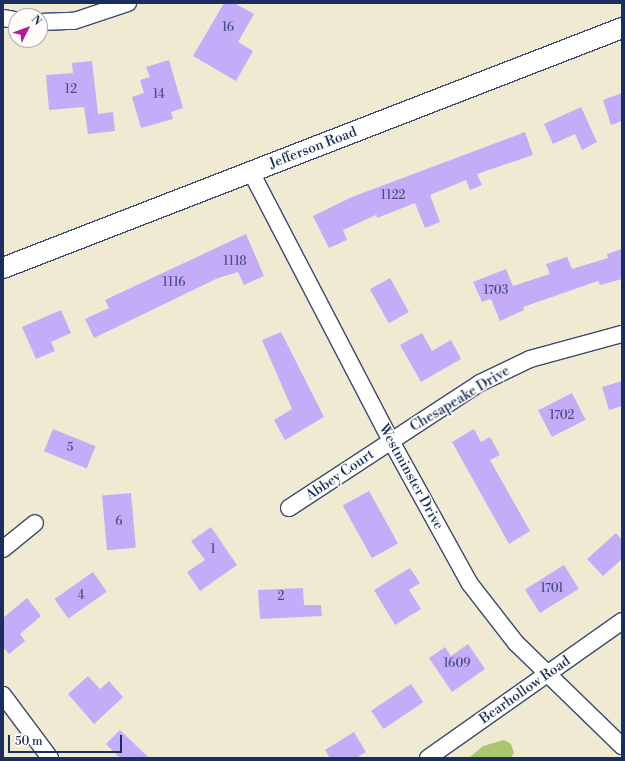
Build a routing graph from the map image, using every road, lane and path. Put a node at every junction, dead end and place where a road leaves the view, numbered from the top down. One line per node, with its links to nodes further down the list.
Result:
1 (128, 3): 2 (street)
2 (48, 22)
3 (622, 28): 4 (street, Jefferson Road)
4 (251, 172): 5 (street, Jefferson Road); 7 (street, Westminster Drive)
5 (3, 268)
6 (622, 334): 7 (street, Chesapeake Drive)
7 (391, 441): 8 (street, Abbey Court); 12 (street, Westminster Drive)
8 (289, 508)
9 (34, 523): 10 (street)
10 (3, 549)
11 (622, 621): 12 (street, Bearhollow Road)
12 (547, 675): 14 (street, Westminster Drive); 16 (street, Bearhollow Road)
13 (3, 695): 15 (street)
14 (622, 746)
15 (50, 758)
16 (428, 758)

